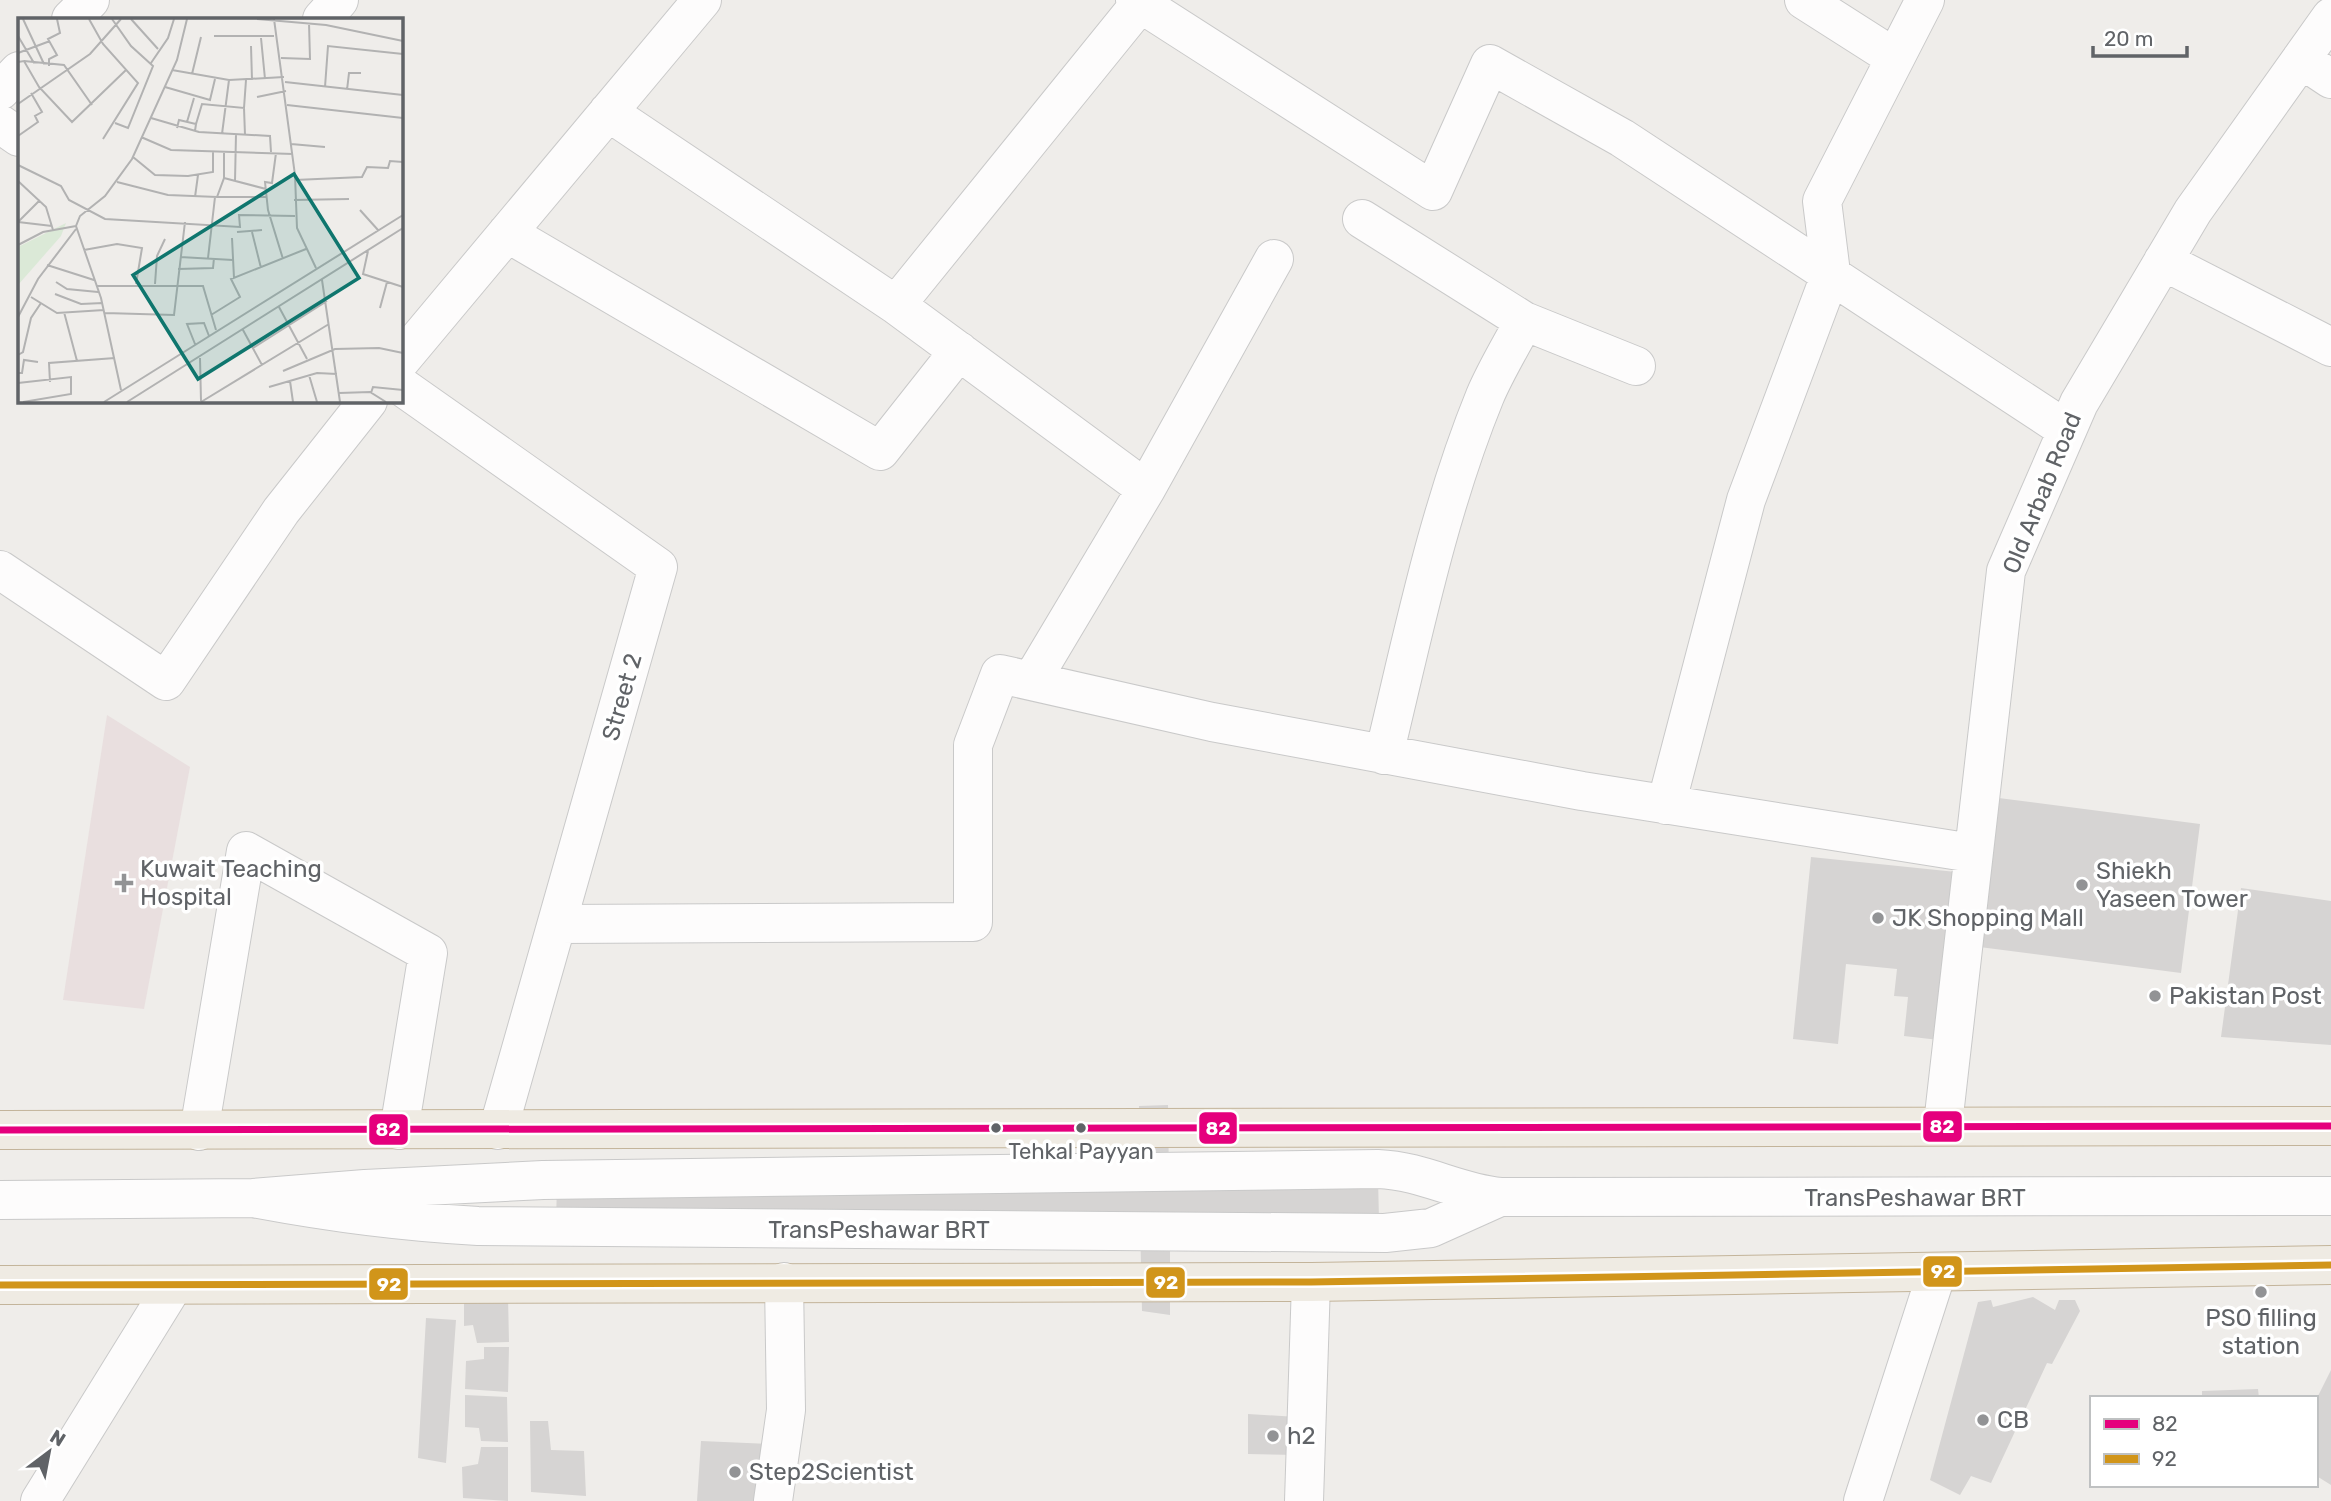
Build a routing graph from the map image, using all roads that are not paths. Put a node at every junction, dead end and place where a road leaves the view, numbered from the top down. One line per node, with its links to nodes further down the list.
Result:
1 (90, 0): 8 (street)
2 (339, 0): 9 (street)
3 (702, 0): 14 (street)
4 (1804, 0): 10 (street)
5 (1925, 0): 10 (street)
6 (1140, 1): 21 (street); 22 (street)
7 (2331, 17): 11 (street, Old Arbab Road)
8 (72, 18)
9 (323, 18)
10 (1895, 58): 21 (street)
11 (2316, 69): 20 (street, Old Arbab Road)
12 (18, 72): 13 (street)
13 (0, 91)
14 (608, 112): 18 (street); 22 (street)
15 (0, 124): 16 (street)
16 (18, 135)
17 (1362, 219): 23 (street)
18 (507, 233): 25 (street); 26 (street)
19 (1274, 259): 31 (street)
20 (2163, 261): 24 (street); 30 (street, Old Arbab Road)
21 (1831, 273): 30 (street); 35 (street)
22 (897, 305): 25 (street)
23 (1524, 321): 27 (street); 34 (street)
24 (2331, 347)
25 (959, 351): 31 (street)
26 (402, 359)
27 (1636, 366)
28 (402, 387): 37 (street, Street 2)
29 (367, 402): 32 (street)
30 (2067, 430): 36 (street, Old Arbab Road)
31 (1146, 489): 33 (street)
32 (0, 570)
33 (1032, 680): 34 (street); 37 (street)
34 (1384, 755): 35 (street)
35 (1666, 805): 36 (street)
36 (1972, 853): 38 (street, Old Arbab Road)
37 (558, 924): 42 (street, Street 2)
38 (1943, 1124): 39 (highway); 42 (highway)
39 (2331, 1126)
40 (0, 1130): 43 (highway)
41 (399, 1130): 42 (highway); 43 (highway); 43 (street)
42 (498, 1130)
43 (199, 1131)
44 (2331, 1196): 45 (street, TransPeshawar BRT)
45 (1500, 1197): 46 (street, TransPeshawar BRT); 46 (street, TransPeshawar BRT)
46 (253, 1198): 47 (street, TransPeshawar BRT)
47 (0, 1200)
48 (2331, 1265): 49 (highway)
49 (1937, 1272): 51 (highway); 57 (street)
50 (784, 1282): 51 (highway); 53 (highway); 55 (street)
51 (1311, 1282): 56 (street)
52 (0, 1285): 53 (highway)
53 (173, 1286): 54 (street)
54 (40, 1501)
55 (773, 1501)
56 (1304, 1501)
57 (1863, 1501)

